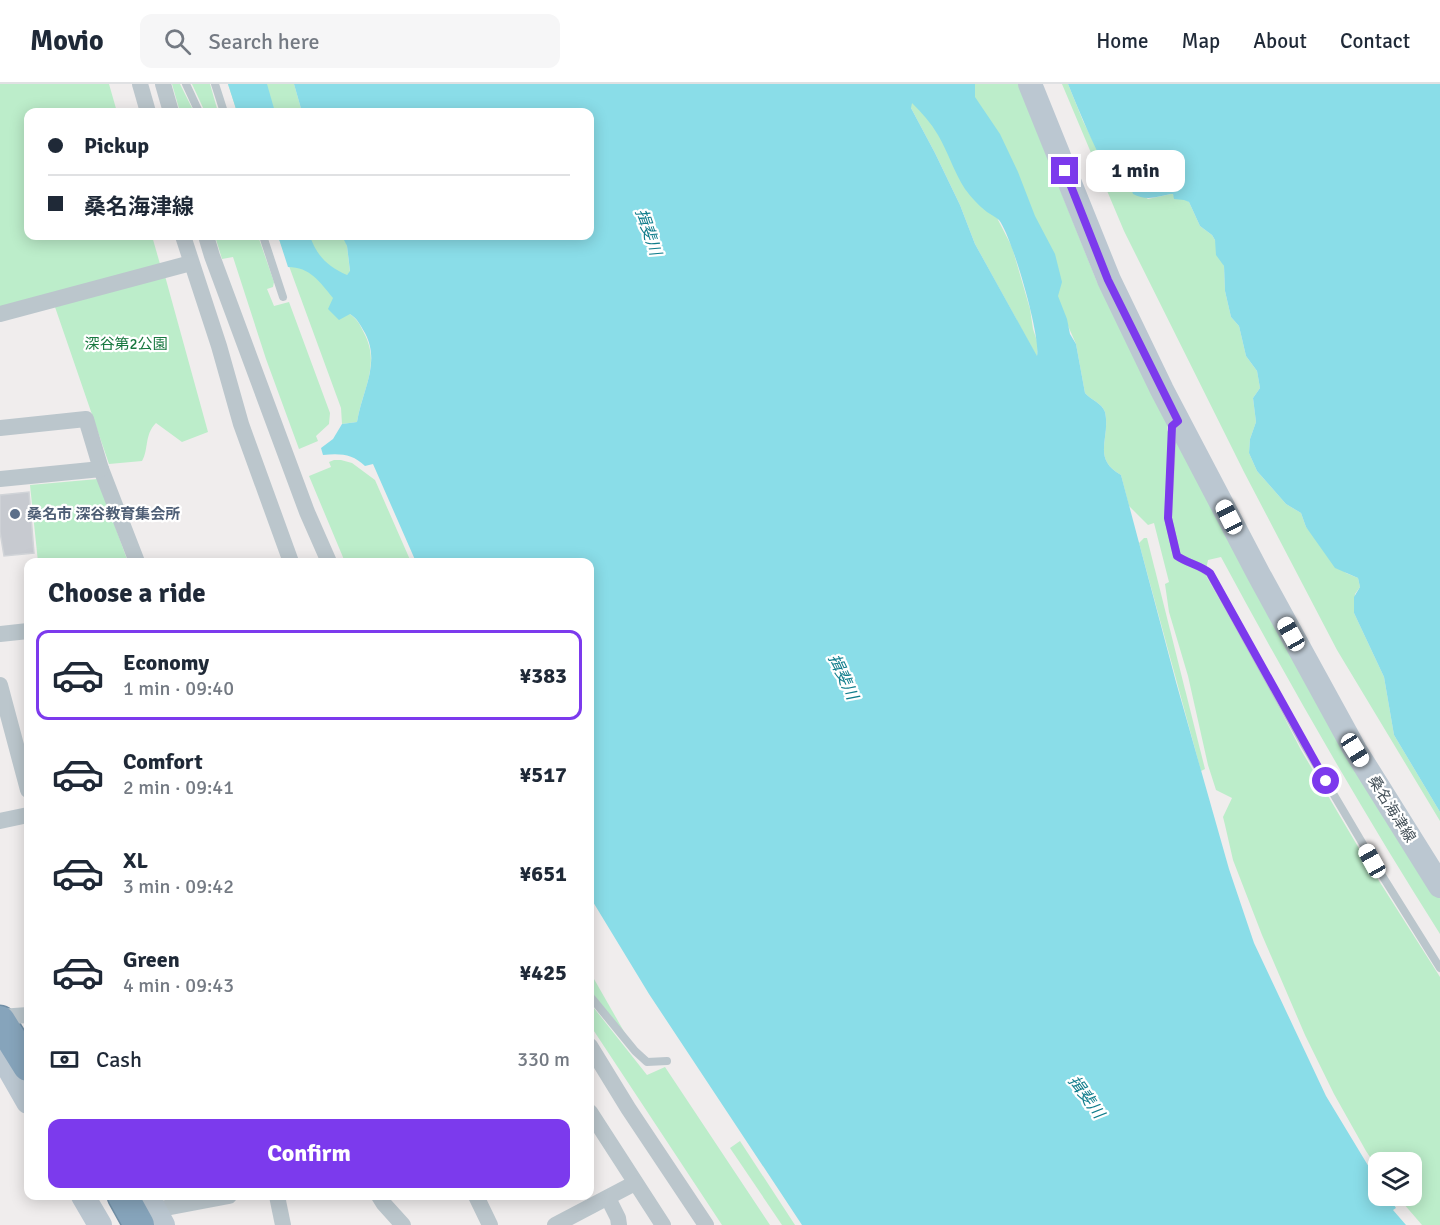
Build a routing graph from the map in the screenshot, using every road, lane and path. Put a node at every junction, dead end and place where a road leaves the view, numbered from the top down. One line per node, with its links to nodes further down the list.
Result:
1 (140, 84): 6 (street)
2 (163, 84): 7 (street)
3 (186, 84): 8 (lane)
4 (215, 84): 9 (lane)
5 (1030, 84): 16 (main road, 桑名海津線)
6 (147, 108)
7 (170, 108)
8 (197, 108)
9 (223, 108)
10 (184, 240): 13 (street)
11 (207, 240): 22 (street)
12 (264, 240): 14 (lane)
13 (191, 263): 15 (street); 21 (street)
14 (283, 297)
15 (0, 314)
16 (1178, 421): 29 (main road, 桑名海津線); 30 (lane)
17 (0, 428): 18 (street)
18 (101, 469): 19 (street); 20 (street)
19 (0, 479)
20 (134, 558)
21 (289, 558)
22 (327, 558)
23 (24, 631): 24 (street)
24 (0, 634)
25 (0, 685): 26 (street)
26 (24, 775)
27 (24, 815): 28 (street)
28 (0, 821)
29 (1440, 886)
30 (1440, 968)
31 (594, 1001): 36 (lane)
32 (12, 1017): 35 (highway)
33 (0, 1053): 37 (main road)
34 (594, 1053): 57 (street)
35 (24, 1054)
36 (667, 1061)
37 (24, 1095)
38 (594, 1118): 39 (street)
39 (635, 1183): 40 (street); 56 (street)
40 (608, 1198): 54 (street); 55 (street)
41 (84, 1200): 49 (main road)
42 (109, 1200): 50 (highway)
43 (129, 1200): 48 (highway)
44 (212, 1200): 48 (street)
45 (278, 1200): 51 (street)
46 (382, 1200): 52 (street)
47 (478, 1200): 53 (street)
48 (151, 1214)
49 (100, 1225)
50 (122, 1225)
51 (283, 1225)
52 (403, 1225)
53 (490, 1225)
54 (555, 1225)
55 (619, 1225)
56 (663, 1225)
57 (706, 1225)

